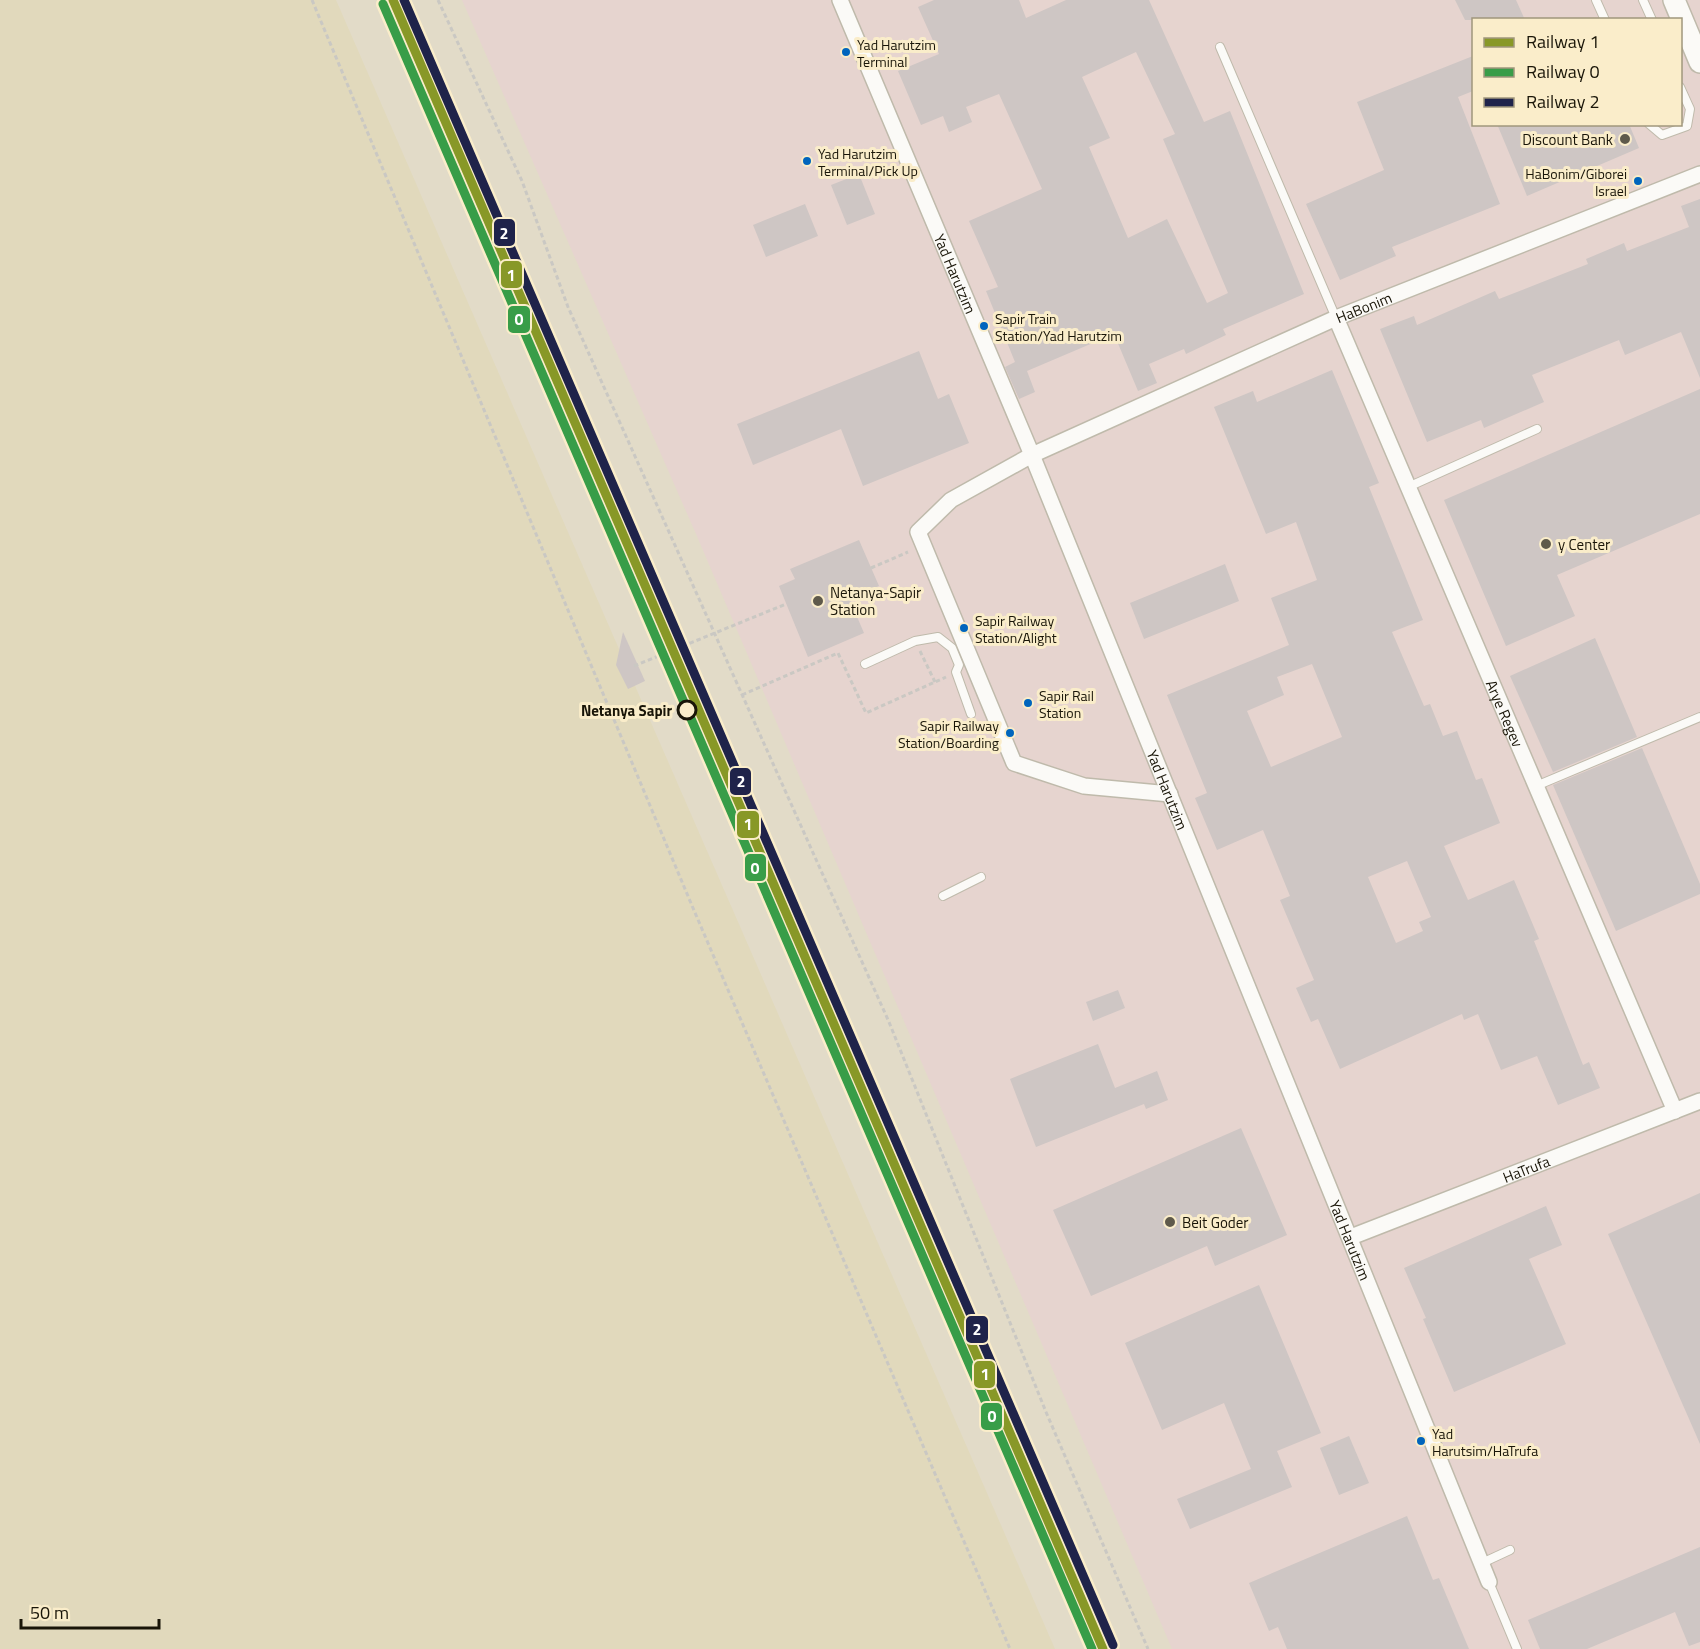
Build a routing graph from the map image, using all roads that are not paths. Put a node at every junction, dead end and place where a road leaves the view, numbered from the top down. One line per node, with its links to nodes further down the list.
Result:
1 (840, 0): 16 (street, Yad Harutzim)
2 (1596, 0): 5 (lane)
3 (1643, 0): 6 (lane)
4 (1674, 0): 7 (street)
5 (1604, 18)
6 (1651, 18)
7 (1682, 18)
8 (1682, 19): 10 (street)
9 (1220, 47): 14 (lane)
10 (1700, 62)
11 (1682, 92): 12 (lane)
12 (1651, 126)
13 (1700, 174): 14 (street, HaBonim)
14 (1336, 318): 16 (street, HaBonim); 17 (street, Arye Regev)
15 (1537, 429): 17 (lane)
16 (1032, 455): 22 (street, Yad Harutzim); 22 (street, HaBonim)
17 (1408, 487): 21 (street, Arye Regev)
18 (865, 664): 19 (lane)
19 (971, 714)
20 (1700, 717): 21 (lane)
21 (1536, 786): 26 (street, Arye Regev)
22 (1170, 794): 27 (street, Yad Harutzim)
23 (981, 877): 24 (lane)
24 (943, 896)
25 (1700, 1101): 26 (street, HaTrufa)
26 (1676, 1111): 27 (street, HaTrufa)
27 (1351, 1237): 29 (street, Yad Harutzim)
28 (1510, 1550): 29 (lane)
29 (1482, 1563): 30 (street, Yad Harutzim)
30 (1489, 1582): 31 (lane)
31 (1517, 1649)

